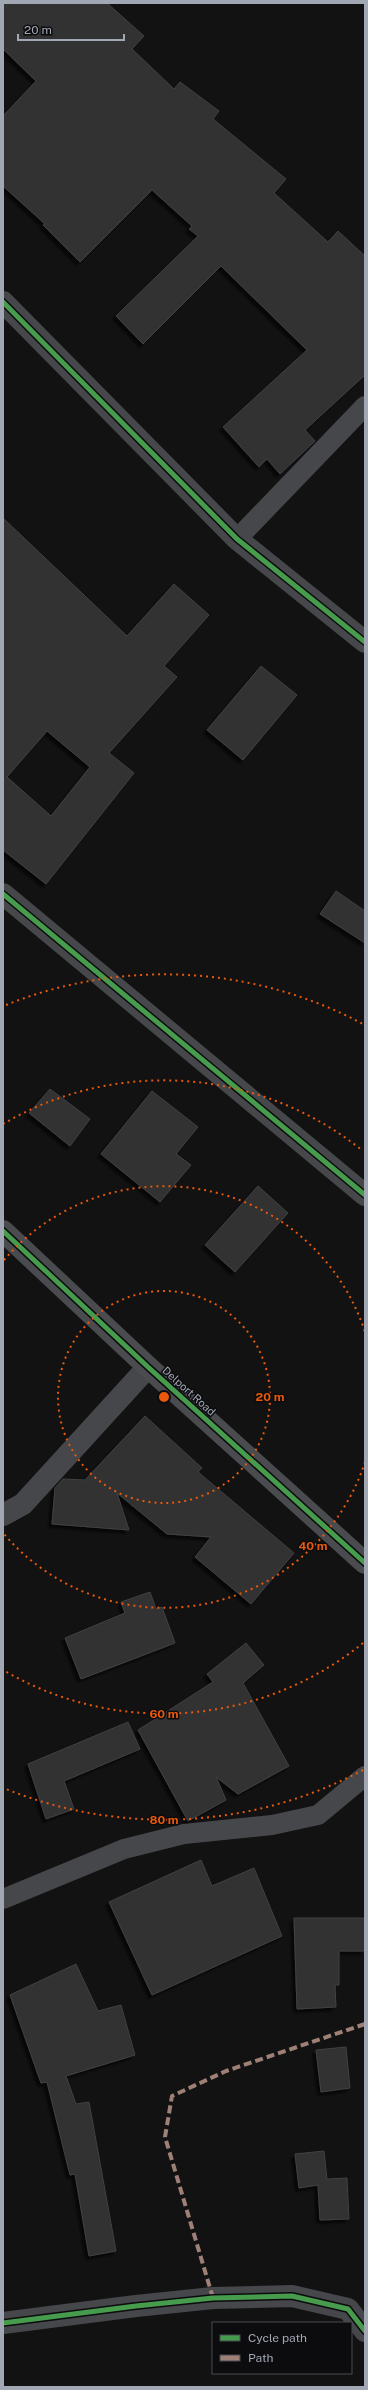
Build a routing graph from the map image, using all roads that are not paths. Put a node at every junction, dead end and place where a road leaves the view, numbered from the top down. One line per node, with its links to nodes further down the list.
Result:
1 (3, 302): 3 (street)
2 (365, 406): 3 (lane)
3 (237, 539): 4 (street)
4 (365, 642)
5 (3, 894): 6 (street)
6 (365, 1195)
7 (3, 1231): 8 (street, Delport Road)
8 (148, 1367): 9 (street); 10 (street, Delport Road)
9 (3, 1515)
10 (365, 1563)
11 (365, 1776): 12 (lane)
12 (3, 1899)
13 (3, 2323): 14 (street)
14 (365, 2332)

